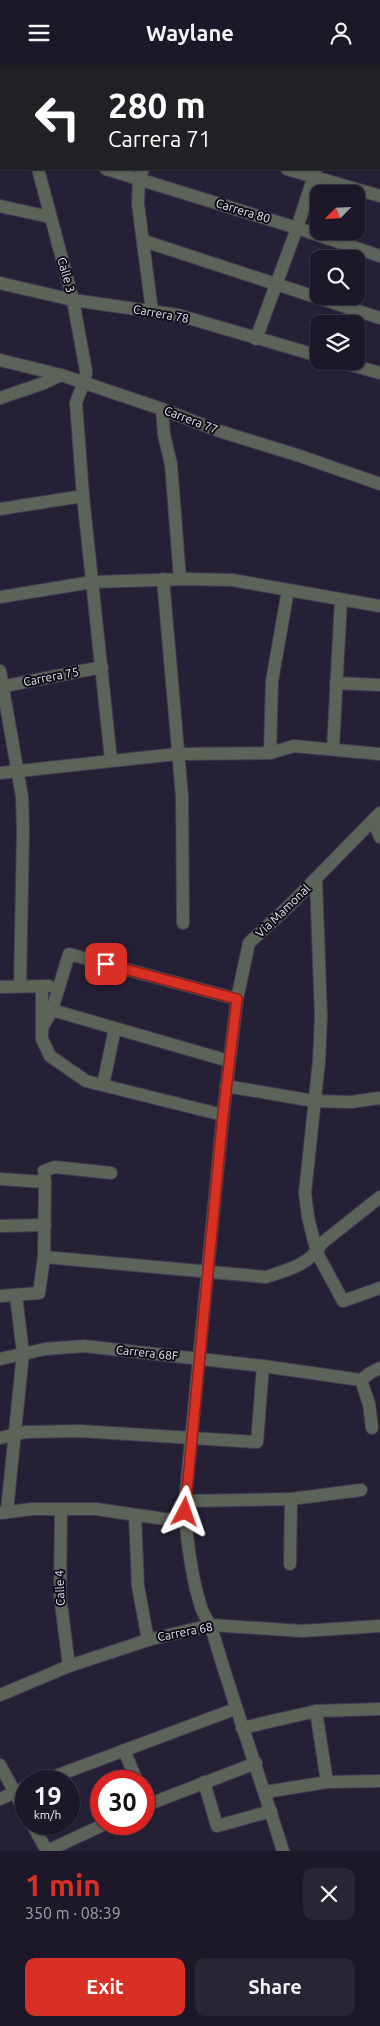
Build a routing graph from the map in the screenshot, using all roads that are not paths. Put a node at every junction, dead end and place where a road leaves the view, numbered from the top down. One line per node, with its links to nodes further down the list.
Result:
1 (38, 170): 8 (street, Calle 3)
2 (113, 170): 5 (street, Carrera 80)
3 (294, 170): 4 (street)
4 (314, 173): 6 (street); 9 (street)
5 (141, 174): 9 (street, Carrera 80); 10 (street)
6 (380, 196)
7 (0, 206): 8 (street)
8 (50, 217): 14 (street, Calle 3)
9 (297, 228): 11 (street, Carrera 80); 13 (street)
10 (144, 241): 13 (street); 15 (street)
11 (380, 256)
12 (0, 283): 14 (street, Carrera 78)
13 (276, 283): 16 (street); 17 (street)
14 (73, 300): 15 (street, Carrera 78); 23 (street, Calle 3)
15 (152, 311): 17 (street, Carrera 78)
16 (380, 318)
17 (256, 339): 18 (street, Carrera 78)
18 (310, 354)
19 (0, 360): 22 (street, Carrera 77)
20 (365, 369): 21 (street)
21 (380, 373)
22 (61, 375): 23 (street, Carrera 77); 24 (street)
23 (84, 383): 25 (street, Carrera 77); 27 (street, Calle 3)
24 (0, 397)
25 (162, 409): 26 (street, Carrera 77); 30 (street)
26 (380, 481)
27 (82, 496): 28 (street); 31 (street, Calle 3)
28 (0, 509)
29 (163, 579): 30 (street); 31 (street); 43 (street)
30 (180, 579): 32 (street)
31 (92, 582): 33 (street); 36 (street, Calle 3)
32 (288, 590): 34 (street); 42 (street)
33 (0, 597)
34 (342, 600): 35 (street); 38 (street)
35 (380, 605)
36 (102, 667): 40 (street, Carrera 75); 45 (street, Calle 3)
37 (0, 671): 40 (street)
38 (336, 683): 39 (street); 41 (street)
39 (380, 685)
40 (1, 687): 46 (street)
41 (333, 748): 42 (street); 44 (street)
42 (270, 753): 43 (street)
43 (177, 754): 45 (street); 51 (street)
44 (380, 754)
45 (111, 760): 46 (street)
46 (18, 770): 47 (street); 53 (street)
47 (0, 773)
48 (377, 817): 49 (street); 50 (street, Vía Mamonal)
49 (380, 837)
50 (316, 879): 56 (street, Vía Mamonal); 64 (street)
51 (183, 923)
52 (42, 985): 53 (street); 54 (street); 58 (street)
53 (20, 986): 55 (street)
54 (59, 986): 56 (street); 57 (street)
55 (0, 987)
56 (237, 999): 60 (street, Vía Mamonal)
57 (52, 1010): 58 (street); 59 (street)
58 (42, 1028): 61 (street)
59 (115, 1028): 60 (street); 61 (street)
60 (229, 1061): 62 (street, Vía Mamonal)
61 (103, 1085): 65 (street)
62 (226, 1086): 64 (street); 65 (street, Vía Mamonal)
63 (380, 1098): 64 (street)
64 (314, 1101): 72 (street)
65 (223, 1115): 74 (street, Vía Mamonal)
66 (111, 1173): 68 (street)
67 (0, 1179): 68 (street)
68 (45, 1182): 70 (street)
69 (380, 1197): 72 (street)
70 (45, 1225): 71 (street); 73 (street)
71 (0, 1226)
72 (317, 1253): 74 (street); 75 (street)
73 (44, 1257): 74 (street); 77 (street)
74 (207, 1272): 80 (street, Vía Mamonal)
75 (380, 1288)
76 (0, 1296): 77 (street)
77 (16, 1296): 78 (street)
78 (23, 1353): 79 (street, Carrera 68F); 80 (street, Carrera 68F); 85 (street)
79 (0, 1359)
80 (200, 1359): 81 (street, Carrera 68F); 86 (street, Vía Mamonal)
81 (263, 1366): 83 (street, Carrera 68F); 86 (street)
82 (380, 1368): 83 (street)
83 (361, 1380): 84 (street)
84 (372, 1428)
85 (13, 1435): 86 (street); 87 (street); 92 (street)
86 (192, 1437): 90 (street, Vía Mamonal)
87 (0, 1438)
88 (361, 1490): 89 (street)
89 (291, 1499): 90 (street); 95 (street)
90 (185, 1501): 94 (street, Vía Mamonal)
91 (60, 1510): 92 (street); 93 (street); 99 (street, Calle 4)
92 (4, 1512)
93 (135, 1515): 94 (street); 98 (street)
94 (185, 1522): 96 (street, Vía Mamonal)
95 (290, 1564)
96 (211, 1625): 97 (street, Carrera 68); 98 (street, Carrera 68); 101 (street, Vía Mamonal)
97 (380, 1626)
98 (148, 1640): 99 (street, Carrera 68)
99 (69, 1666): 100 (street, Carrera 68)
100 (0, 1695)
101 (236, 1709): 104 (street, Vía Mamonal); 105 (street)
102 (316, 1711): 103 (street); 104 (street); 113 (street)
103 (379, 1712)
104 (242, 1728): 106 (street, Vía Mamonal)
105 (124, 1749): 108 (street); 109 (street)
106 (256, 1763): 111 (street); 114 (street, Vía Mamonal)
107 (0, 1765): 112 (street)
108 (70, 1770)
109 (133, 1770)
110 (380, 1781): 113 (street)
111 (204, 1782): 117 (street); 118 (street)
112 (15, 1783)
113 (327, 1783): 114 (street)
114 (265, 1791): 118 (street, Vía Mamonal)
115 (15, 1792): 116 (street)
116 (0, 1799)
117 (155, 1799)
118 (271, 1811): 122 (street, Vía Mamonal)
119 (90, 1831): 121 (street)
120 (38, 1835): 121 (street)
121 (47, 1851)
122 (283, 1851)

